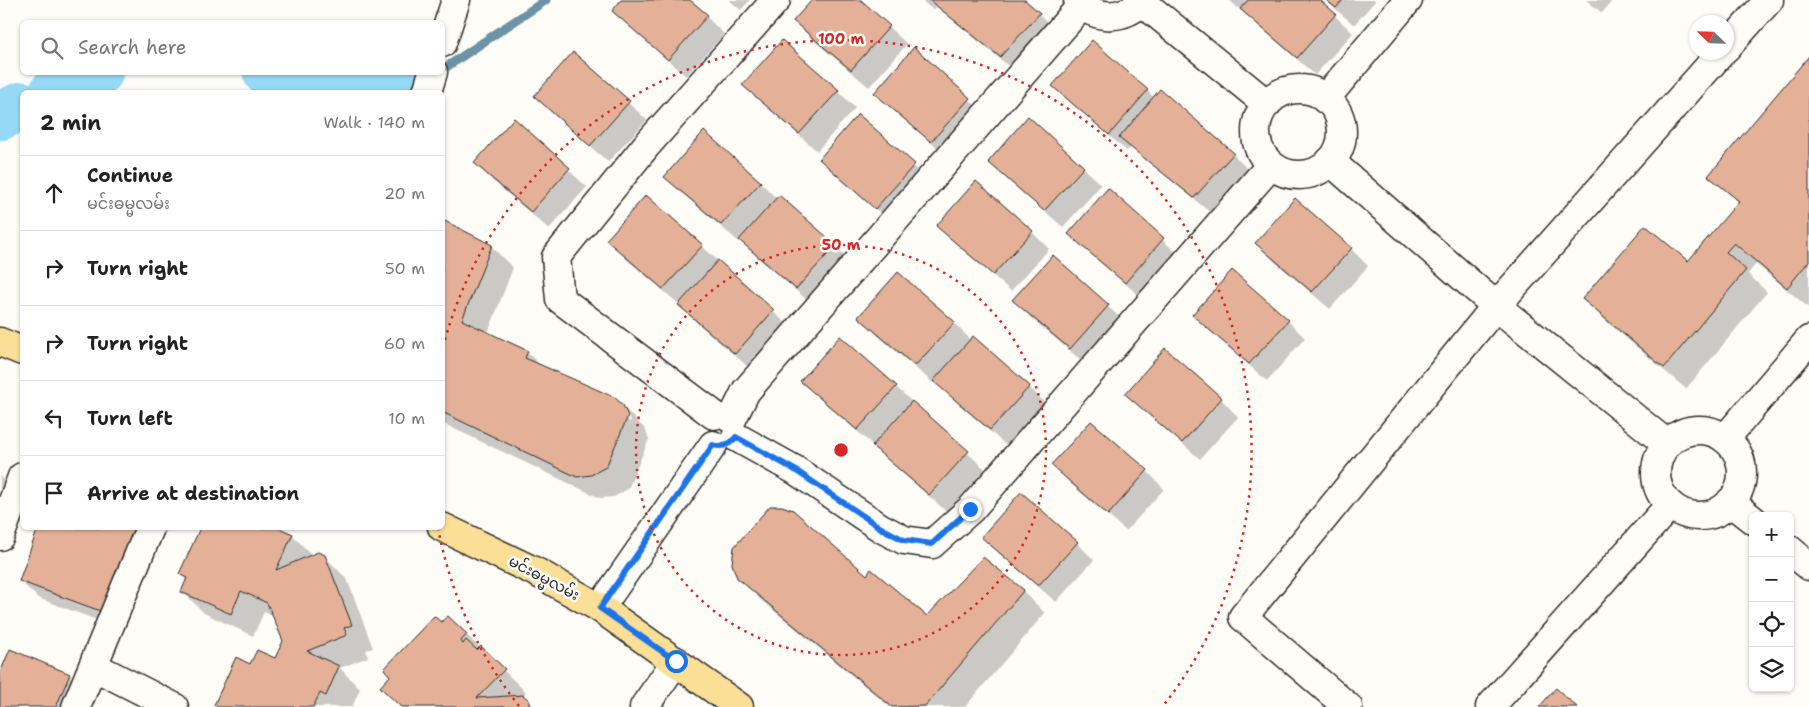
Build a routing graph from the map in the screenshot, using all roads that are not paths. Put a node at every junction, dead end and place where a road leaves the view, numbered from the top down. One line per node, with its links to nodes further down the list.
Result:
1 (456, 0): 7 (street)
2 (776, 0): 20 (street)
3 (1408, 0): 12 (street)
4 (1769, 0): 8 (street)
5 (1142, 1): 6 (street); 13 (street)
6 (1080, 3): 20 (street)
7 (445, 34)
8 (1734, 39)
9 (1715, 60): 16 (street)
10 (432, 75): 11 (street)
11 (428, 90)
12 (1325, 98): 13 (street); 14 (street)
13 (1267, 104): 15 (street)
14 (1330, 161): 15 (street); 16 (street)
15 (1271, 165): 20 (street)
16 (1496, 306): 22 (street); 39 (street)
17 (1809, 340): 21 (street)
18 (0, 342): 19 (main road)
19 (20, 350)
20 (724, 429): 32 (street)
21 (1725, 439): 22 (street); 24 (street)
22 (1667, 444): 25 (street)
23 (20, 482): 29 (street)
24 (1730, 502): 25 (street); 26 (street)
25 (1670, 505): 40 (street)
26 (1749, 517)
27 (445, 528): 32 (main road, မင်းဓမ္မလမ်း)
28 (149, 530): 34 (street)
29 (0, 536)
30 (1794, 553): 31 (street)
31 (1809, 566)
32 (600, 608): 33 (main road, မင်းဓမ္မလမ်း)
33 (676, 661): 37 (street); 38 (main road, မင်းဓမ္မလမ်း)
34 (93, 666): 35 (street); 36 (street)
35 (76, 707)
36 (174, 707)
37 (644, 707)
38 (739, 707)
39 (1348, 707)
40 (1490, 707)

